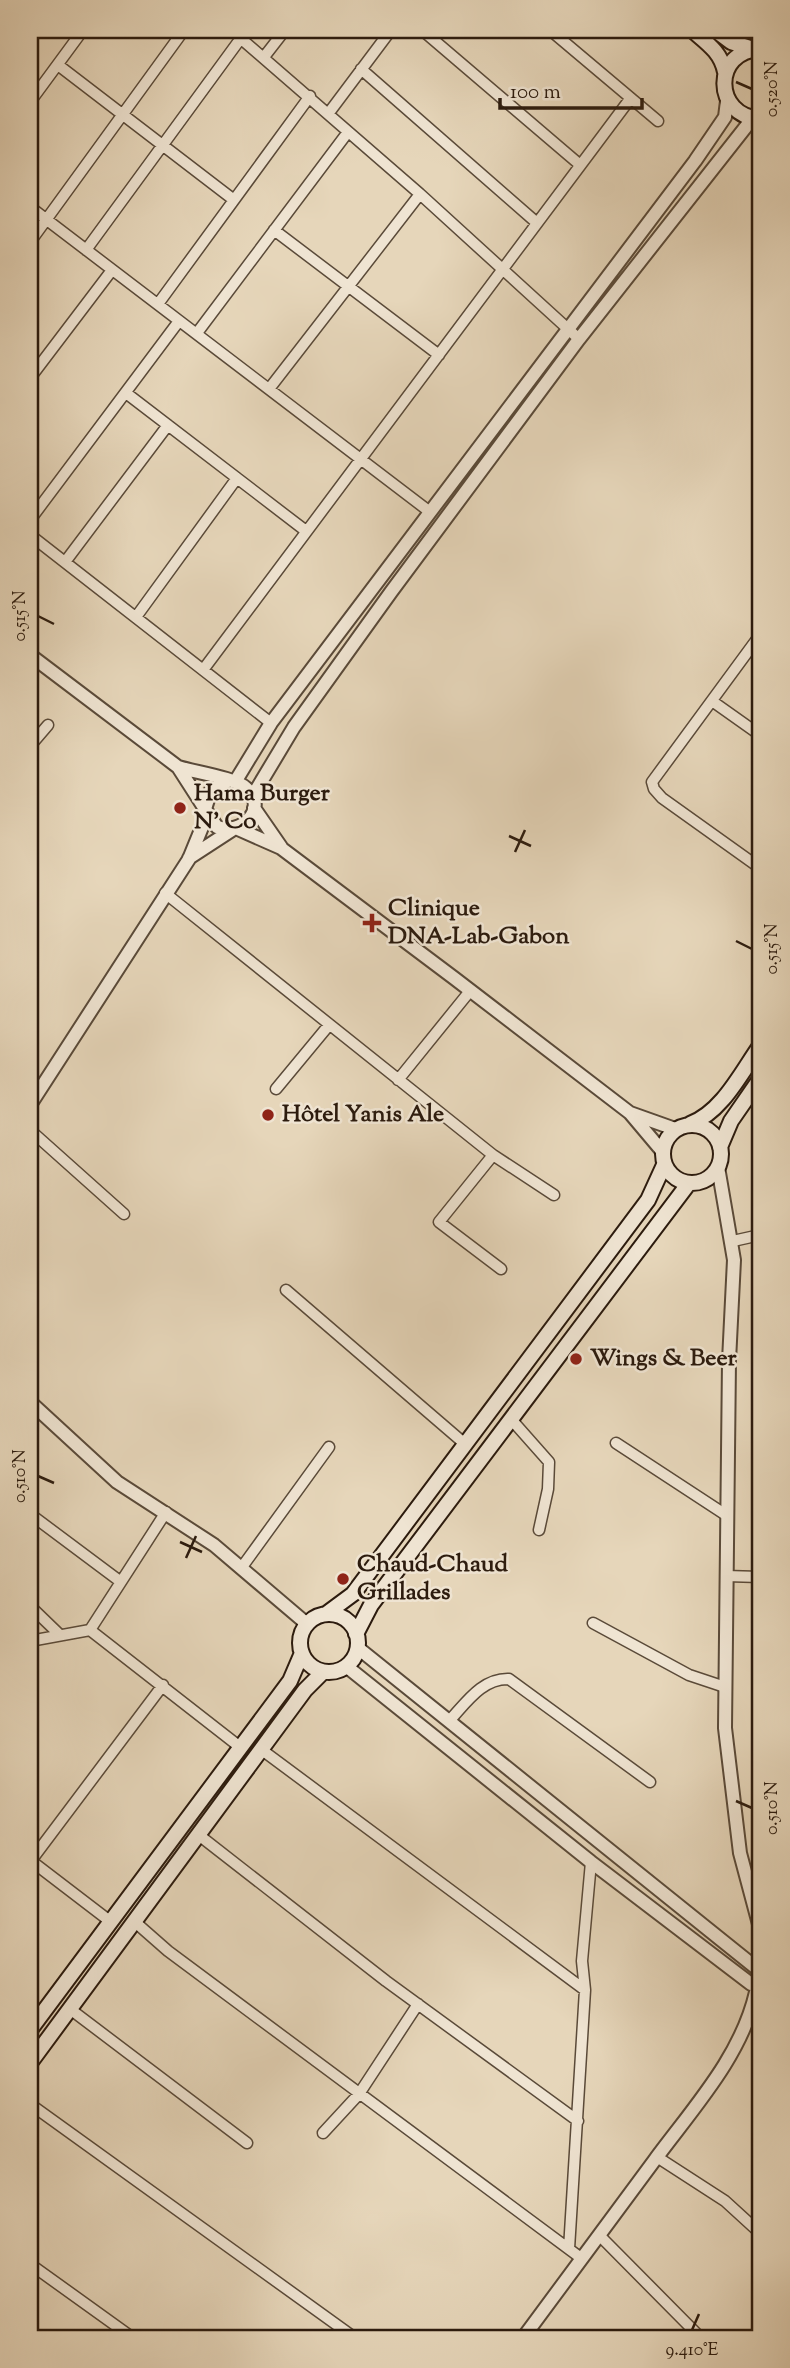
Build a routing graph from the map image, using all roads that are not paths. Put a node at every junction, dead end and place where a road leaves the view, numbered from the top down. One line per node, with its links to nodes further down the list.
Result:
1 (83, 30): 13 (street)
2 (184, 30): 20 (street)
3 (231, 30): 10 (street)
4 (285, 30): 12 (street)
5 (391, 30): 14 (street)
6 (422, 30): 26 (street)
7 (550, 30): 17 (street)
8 (692, 30): 15 (main road)
9 (715, 30): 11 (main road)
10 (241, 38): 12 (street); 25 (street)
11 (756, 49): 15 (main road)
12 (264, 57): 16 (street)
13 (58, 65): 19 (street); 20 (street)
14 (361, 69): 21 (street); 31 (street)
15 (726, 72): 18 (main road)
16 (310, 96): 21 (street); 28 (street)
17 (630, 99): 23 (street); 26 (street)
18 (727, 101): 22 (main road); 40 (street)
19 (30, 102)
20 (121, 114): 25 (street); 30 (street)
21 (328, 114): 24 (street)
22 (756, 119): 42 (street)
23 (658, 121)
24 (348, 132): 27 (street); 32 (street)
25 (163, 145): 28 (street); 34 (street)
26 (579, 164): 31 (street)
27 (420, 194): 35 (street); 37 (street)
28 (234, 200): 38 (street)
29 (30, 207): 30 (street)
30 (46, 220): 33 (street); 34 (street)
31 (537, 223): 35 (street)
32 (274, 230): 37 (street); 41 (street)
33 (30, 242)
34 (86, 250): 36 (street)
35 (503, 269): 40 (street); 43 (street)
36 (113, 270): 38 (street); 44 (street)
37 (349, 287): 43 (street); 45 (street)
38 (158, 304): 39 (street)
39 (179, 321): 41 (street); 46 (street)
40 (568, 329): 42 (street); 50 (street)
41 (197, 333): 45 (street)
42 (579, 339): 66 (street)
43 (439, 355): 48 (street)
44 (30, 378)
45 (270, 389): 48 (street)
46 (125, 393): 47 (street); 51 (street)
47 (168, 425): 49 (street); 54 (street)
48 (361, 459): 50 (street); 52 (street)
49 (237, 478): 52 (street); 55 (street)
50 (430, 512): 60 (street)
51 (30, 520)
52 (306, 531): 58 (street)
53 (30, 535): 54 (street)
54 (65, 562): 55 (street)
55 (135, 617): 58 (street)
56 (760, 635): 59 (street)
57 (30, 655): 64 (street)
58 (204, 670): 60 (street)
59 (712, 701): 62 (street); 71 (street)
60 (271, 723): 65 (street)
61 (48, 725): 63 (street)
62 (760, 735)
63 (30, 746)
64 (178, 767): 65 (street); 67 (street)
65 (231, 781): 66 (street); 67 (street)
66 (254, 804): 68 (street); 69 (street)
67 (206, 812): 68 (street); 70 (street)
68 (235, 829): 69 (street); 70 (street)
69 (281, 848): 73 (street)
70 (189, 859): 72 (street)
71 (760, 869)
72 (165, 893): 74 (street); 79 (street)
73 (470, 991): 77 (street); 80 (street)
74 (329, 1025): 77 (street); 78 (street)
75 (760, 1046): 81 (main road)
76 (760, 1079): 83 (main road)
77 (398, 1080): 84 (street)
78 (276, 1089)
79 (30, 1105)
80 (630, 1113): 81 (street); 85 (street)
81 (681, 1127): 83 (main road); 85 (main road)
82 (30, 1130): 89 (street)
83 (720, 1147): 86 (main road)
84 (493, 1155): 88 (street); 92 (street)
85 (663, 1158): 87 (main road); 97 (main road)
86 (718, 1167): 87 (main road); 91 (street)
87 (689, 1183): 95 (main road)
88 (554, 1195)
89 (124, 1214)
90 (760, 1236): 91 (street)
91 (733, 1241): 101 (street)
92 (500, 1269)
93 (286, 1290): 97 (street)
94 (30, 1402): 99 (street)
95 (511, 1419): 102 (street); 113 (main road)
96 (616, 1443): 101 (street)
97 (465, 1444): 108 (main road)
98 (329, 1447): 103 (street)
99 (166, 1512): 103 (street); 106 (street)
100 (30, 1514): 106 (street)
101 (726, 1515): 104 (street)
102 (539, 1530)
103 (242, 1567): 110 (street)
104 (726, 1576): 105 (street); 119 (street)
105 (760, 1577)
106 (121, 1583): 111 (street)
107 (30, 1606): 112 (street)
108 (326, 1614): 110 (main road); 113 (main road)
109 (593, 1623): 119 (street)
110 (307, 1624): 115 (main road)
111 (90, 1630): 112 (street); 118 (street)
112 (60, 1635): 114 (street)
113 (357, 1641): 116 (main road); 120 (street)
114 (30, 1642)
115 (302, 1653): 117 (main road); 121 (main road)
116 (346, 1666): 117 (main road); 126 (street)
117 (323, 1672): 122 (main road)
118 (163, 1685): 121 (street); 125 (street)
119 (725, 1687): 129 (street)
120 (449, 1721): 123 (street); 130 (street)
121 (240, 1747): 127 (main road)
122 (262, 1750): 124 (main road); 131 (street)
123 (650, 1782)
124 (200, 1836): 128 (main road); 133 (street)
125 (30, 1861): 127 (street)
126 (591, 1862): 131 (street); 132 (street)
127 (111, 1922): 135 (main road)
128 (135, 1922): 134 (main road); 137 (street)
129 (760, 1928)
130 (760, 1971): 132 (street)
131 (585, 1990): 139 (street)
132 (756, 1990): 142 (street)
133 (418, 2004): 137 (street); 139 (street)
134 (69, 2009): 136 (main road); 141 (street)
135 (30, 2030)
136 (30, 2063)
137 (359, 2094): 140 (street); 145 (street)
138 (30, 2104): 148 (street)
139 (578, 2121): 145 (street)
140 (323, 2133)
141 (247, 2143)
142 (657, 2157): 143 (street); 144 (street)
143 (760, 2233)
144 (599, 2235): 146 (street); 151 (street)
145 (569, 2249): 146 (street)
146 (581, 2258): 150 (street)
147 (30, 2264): 149 (street)
148 (348, 2336)
149 (133, 2338)
150 (523, 2338)
151 (701, 2338)

